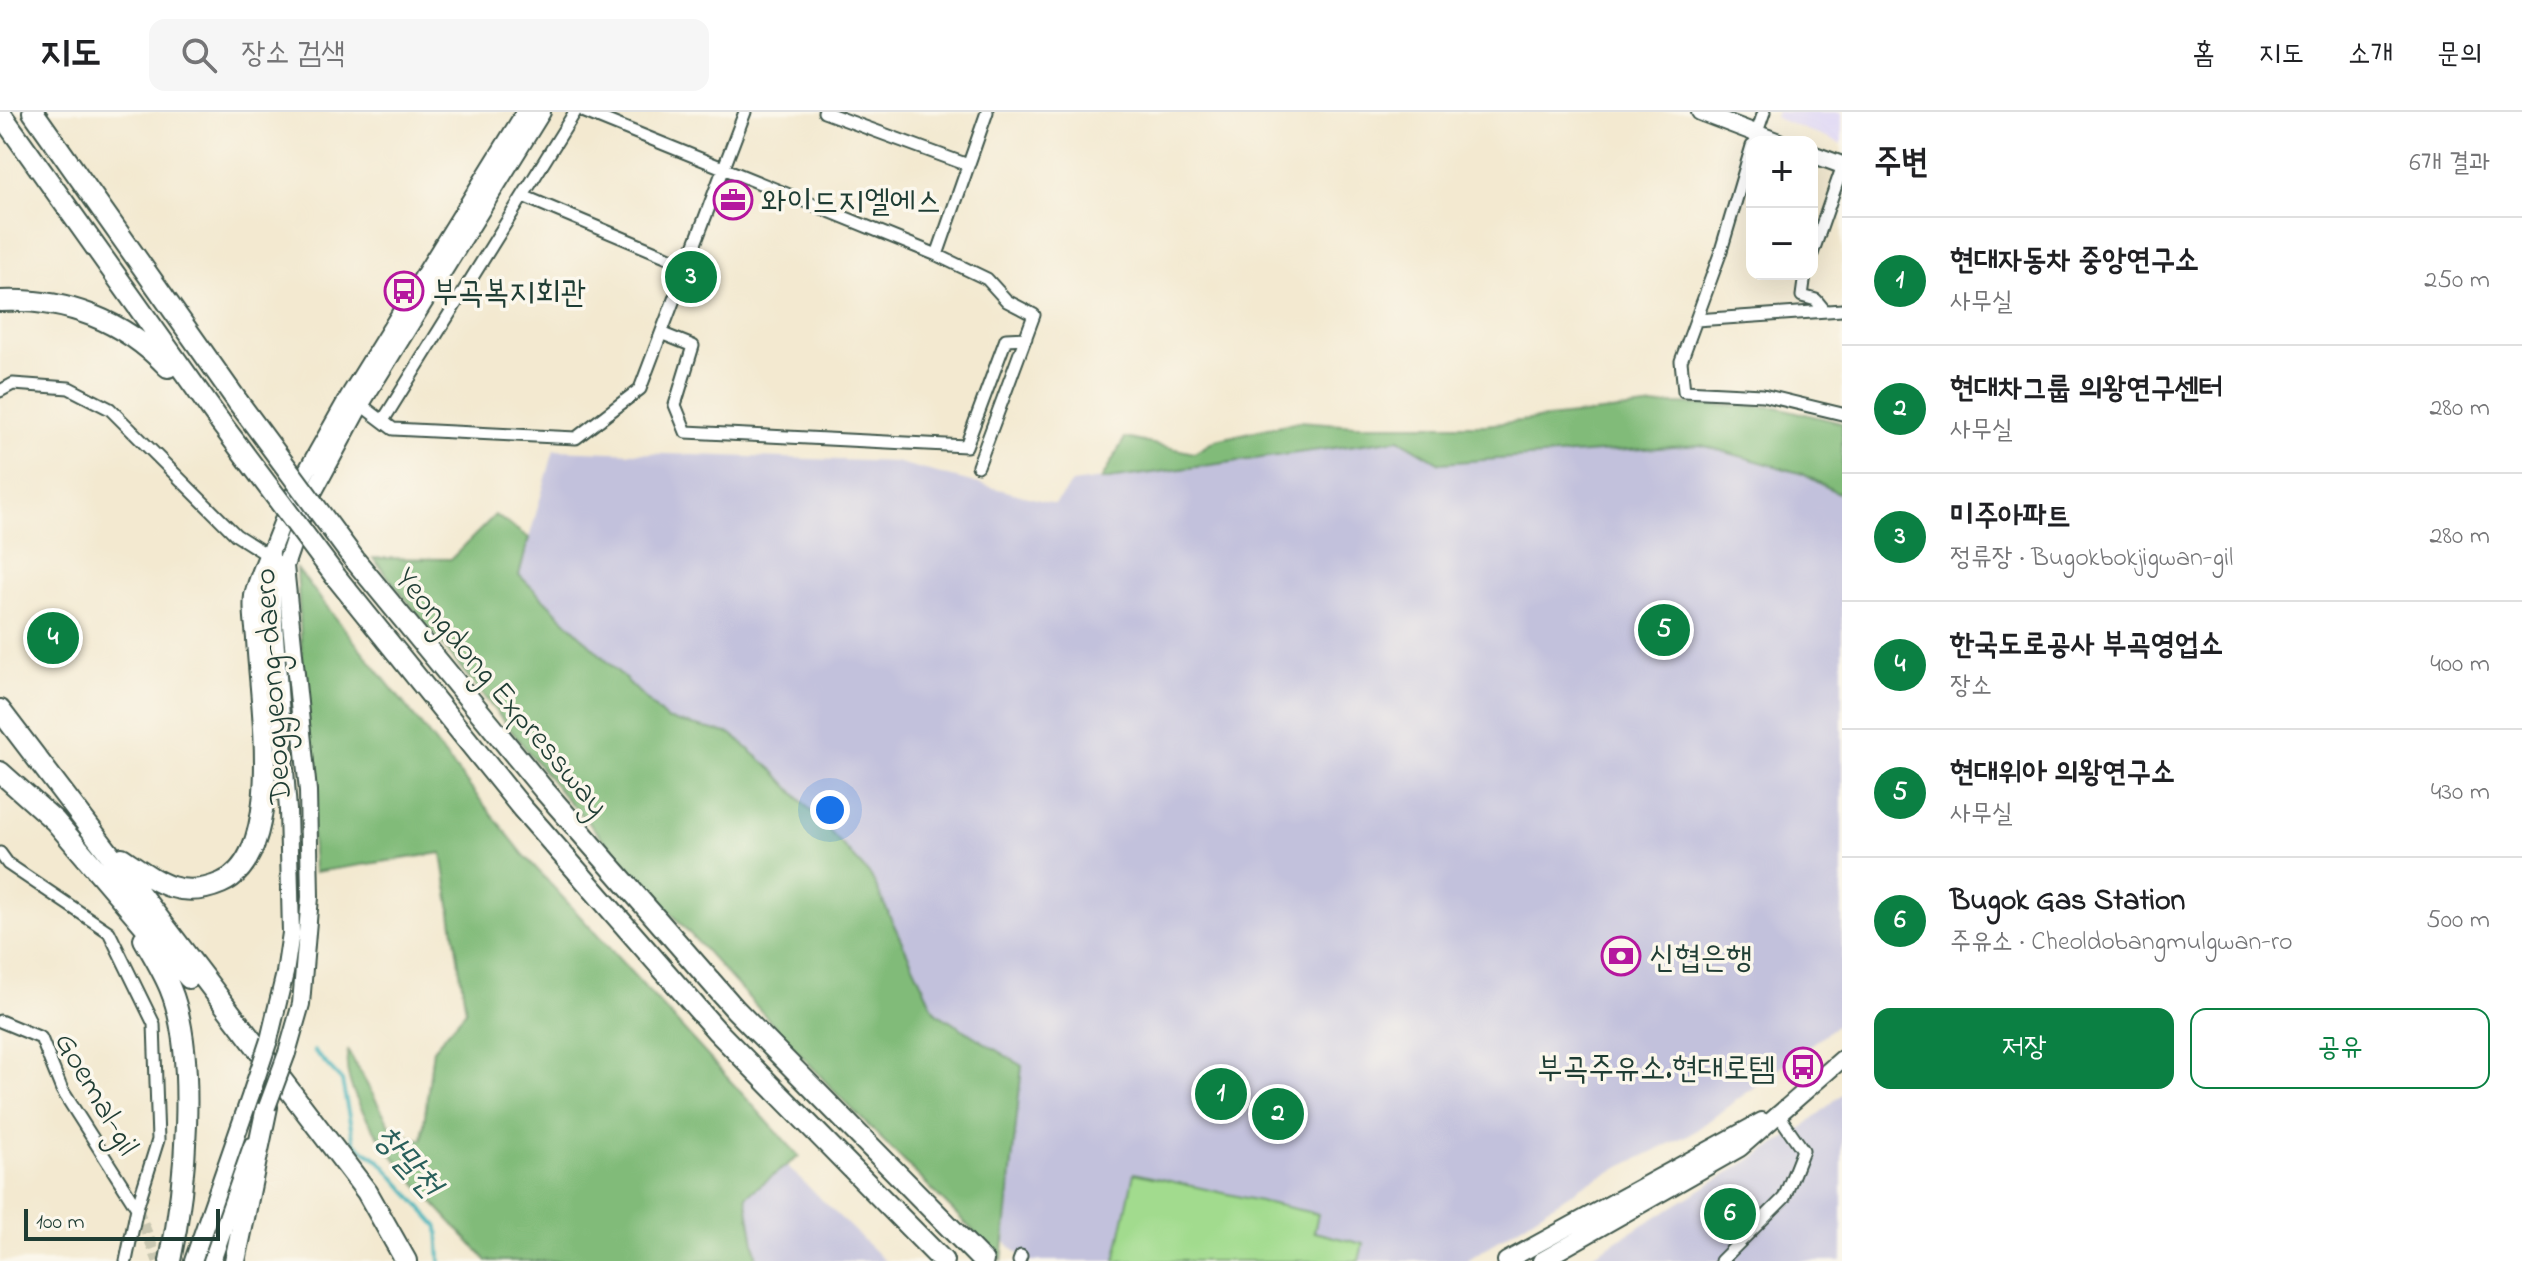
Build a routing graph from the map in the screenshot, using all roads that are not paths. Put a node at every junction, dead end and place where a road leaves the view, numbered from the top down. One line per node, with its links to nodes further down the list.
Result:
1 (525, 112): 31 (street, Deogyeong-daero)
2 (542, 112): 31 (street, Deogyeong-daero)
3 (575, 112): 19 (street)
4 (585, 112): 18 (street)
5 (745, 112): 18 (street)
6 (824, 112): 15 (street)
7 (987, 112): 15 (street)
8 (1700, 112): 12 (street)
9 (1764, 112): 13 (street)
10 (0, 113): 34 (highway, Yeongdong Expressway)
11 (34, 114): 55 (highway, Yeongdong Expressway, bridge)
12 (1746, 136)
13 (1755, 136)
14 (1818, 156): 17 (street)
15 (968, 165): 21 (street)
16 (1746, 165): 27 (street)
17 (1842, 166): 20 (street)
18 (724, 168): 21 (street); 22 (street)
19 (523, 196): 22 (street); 33 (street)
20 (1818, 236)
21 (937, 255): 29 (street)
22 (689, 266): 28 (street)
23 (1804, 280): 26 (street)
24 (0, 301): 34 (highway)
25 (1842, 310): 26 (street)
26 (1825, 311): 27 (street)
27 (1696, 320): 32 (street)
28 (663, 334): 29 (street); 33 (street)
29 (1026, 338): 35 (street)
30 (0, 391): 36 (street)
31 (355, 400): 33 (street); 36 (street, Deogyeong-daero)
32 (1842, 414)
33 (384, 419)
34 (220, 422): 47 (highway, Yeongdong Expressway, bridge)
35 (978, 466)
36 (277, 561): 39 (highway); 44 (street, Deogyeong-daero, bridge); 50 (street, Deogyeong-daero, bridge)
37 (0, 710): 39 (highway)
38 (0, 772): 41 (highway)
39 (108, 849): 54 (highway)
40 (0, 853): 46 (street)
41 (128, 907): 49 (highway); 53 (highway)
42 (0, 1021): 46 (street, Goemal-gil)
43 (1842, 1059): 45 (street)
44 (267, 1107): 51 (street, Deogyeong-daero); 52 (highway)
45 (1778, 1114): 56 (street); 57 (street); 58 (street)
46 (137, 1208): 48 (street)
47 (940, 1258)
48 (126, 1261)
49 (170, 1261)
50 (193, 1261)
51 (212, 1261)
52 (235, 1261)
53 (395, 1261)
54 (406, 1261)
55 (983, 1261)
56 (1506, 1261)
57 (1541, 1261)
58 (1721, 1261)

